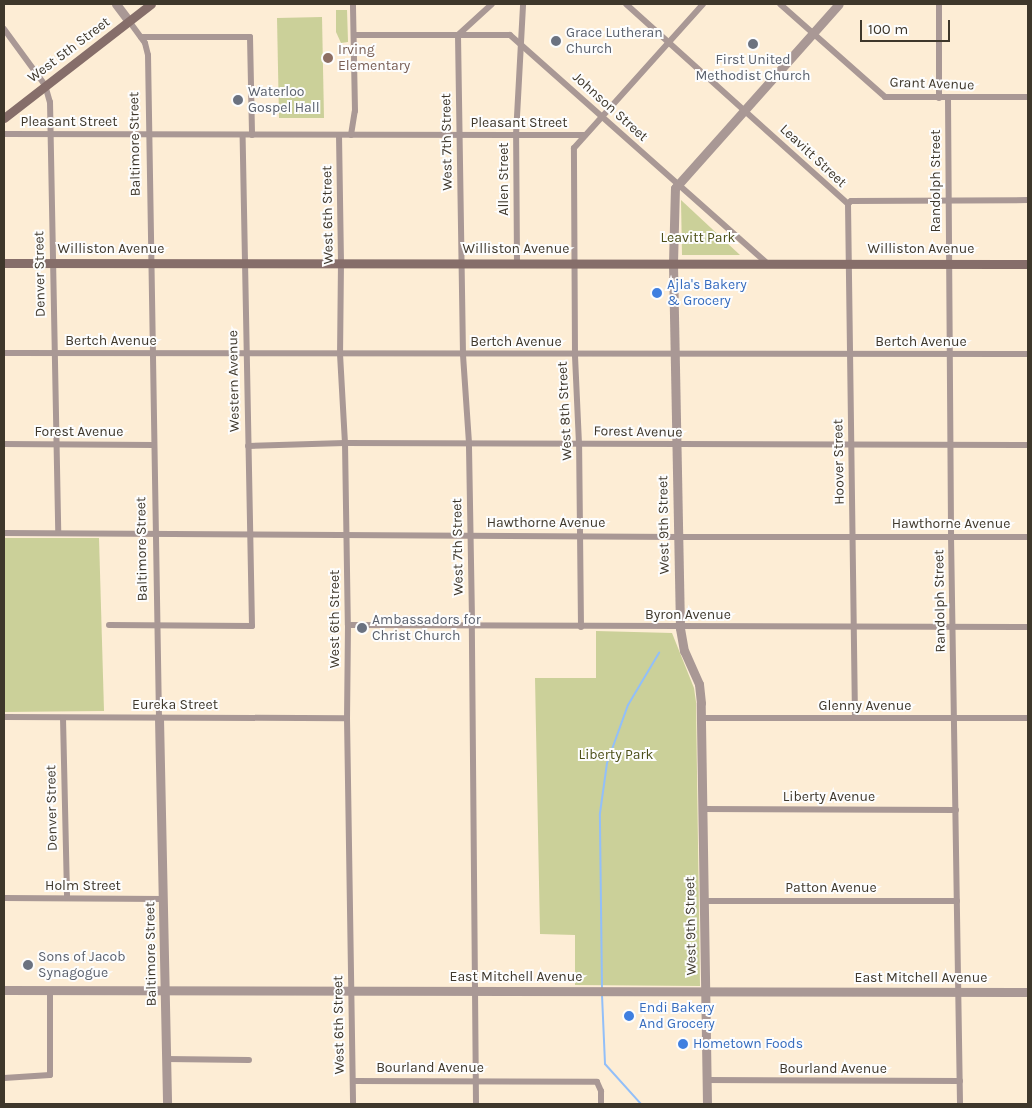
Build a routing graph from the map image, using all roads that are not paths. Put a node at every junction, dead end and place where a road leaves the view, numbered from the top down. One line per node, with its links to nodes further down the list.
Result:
1 (116, 4): 11 (street, Baltimore Street)
2 (151, 4): 11 (main road, West 5th Street)
3 (354, 4): 14 (street)
4 (492, 4): 15 (street)
5 (522, 4): 18 (street, Allen Street)
6 (626, 4): 17 (street, Leavitt Street)
7 (703, 4): 17 (street, West 8th Street)
8 (780, 4): 13 (street, Grant Avenue)
9 (839, 4): 13 (street)
10 (938, 5): 21 (street)
11 (129, 22): 16 (street, Baltimore Street); 19 (main road, West 5th Street)
12 (4, 29): 19 (street, Denver Street)
13 (813, 33): 21 (street, Grant Avenue); 23 (street)
14 (354, 35): 15 (street, Johnson Street); 32 (street)
15 (458, 35): 18 (street, Johnson Street); 33 (street, West 7th Street)
16 (141, 37): 27 (street, Baltimore Street); 30 (street)
17 (669, 42): 23 (street, Leavitt Street); 24 (street, West 8th Street)
18 (522, 45): 24 (street, Johnson Street); 34 (street, Allen Street)
19 (45, 84): 25 (main road, West 5th Street); 28 (street, Denver Street)
20 (1028, 97): 22 (street, Grant Avenue)
21 (939, 98): 22 (street, Grant Avenue)
22 (948, 98): 37 (street, Randolph Street)
23 (746, 110): 36 (street); 39 (street, Leavitt Street)
24 (602, 116): 35 (street, West 8th Street); 36 (street, Johnson Street)
25 (4, 118)
26 (4, 134): 28 (street, Pleasant Street)
27 (149, 134): 28 (street, Pleasant Street); 29 (street, Pleasant Street); 40 (street, Baltimore Street)
28 (50, 135): 46 (street, Denver Street)
29 (243, 135): 30 (street, Pleasant Street); 41 (street, Western Avenue)
30 (252, 135): 31 (street, Pleasant Street)
31 (339, 135): 32 (street, Pleasant Street); 42 (street, West 6th Street)
32 (350, 135): 33 (street, Pleasant Street)
33 (460, 135): 34 (street, Pleasant Street); 47 (street, West 7th Street)
34 (516, 135): 35 (street, Pleasant Street); 48 (street, Allen Street)
35 (585, 135): 49 (street, West 8th Street)
36 (678, 184): 43 (street, Johnson Street); 50 (street, West 9th Street)
37 (949, 200): 38 (street, Leavitt Street); 39 (street, Leavitt Street); 51 (street, Randolph Street)
38 (1028, 200)
39 (848, 204): 44 (street, Hoover Street)
40 (150, 262): 41 (main road, Williston Avenue); 46 (main road, Williston Avenue); 55 (street, Baltimore Street)
41 (245, 262): 42 (main road, Williston Avenue); 56 (street, Western Avenue)
42 (341, 262): 47 (main road, Williston Avenue); 57 (street, West 6th Street)
43 (766, 262): 44 (main road, Williston Avenue); 50 (main road, Williston Avenue)
44 (848, 262): 51 (main road, Williston Avenue); 63 (street, Hoover Street)
45 (4, 263): 46 (main road, Williston Avenue)
46 (53, 263): 54 (street, Denver Street)
47 (462, 263): 48 (main road, Williston Avenue); 58 (street, West 7th Street)
48 (517, 263): 49 (main road, Williston Avenue)
49 (573, 263): 50 (main road, Williston Avenue); 59 (street, West 8th Street)
50 (673, 263): 60 (street, West 9th Street)
51 (949, 263): 52 (main road, Williston Avenue); 61 (street, Randolph Street)
52 (1028, 264)
53 (4, 353): 54 (street, Bertch Avenue)
54 (54, 353): 55 (street, Bertch Avenue); 66 (street, Denver Street)
55 (152, 353): 56 (street, Bertch Avenue); 71 (street, Baltimore Street)
56 (246, 353): 57 (street, Bertch Avenue); 74 (street, Western Avenue)
57 (340, 354): 58 (street, Bertch Avenue); 64 (street, West 6th Street)
58 (463, 354): 59 (street, Bertch Avenue); 67 (street, West 7th Street)
59 (574, 354): 60 (street, Bertch Avenue); 68 (street, West 8th Street)
60 (675, 354): 63 (street, Bertch Avenue); 72 (street, West 9th Street)
61 (950, 354): 62 (street, Bertch Avenue); 63 (street, Bertch Avenue); 70 (street, Randolph Street)
62 (1028, 354)
63 (850, 355): 69 (street, Hoover Street)
64 (345, 443): 67 (street, Forest Avenue); 74 (street, Forest Avenue); 79 (street, West 6th Street)
65 (4, 444): 66 (street, Forest Avenue)
66 (56, 444): 71 (street, Forest Avenue); 76 (street, Denver Street)
67 (469, 444): 68 (street, Forest Avenue); 80 (street, West 7th Street)
68 (579, 444): 72 (street, Forest Avenue); 81 (street, West 8th Street)
69 (851, 444): 70 (street, Forest Avenue); 72 (street, Forest Avenue); 82 (street, Hoover Street)
70 (951, 444): 73 (street, Forest Avenue); 83 (street, Randolph Street)
71 (154, 445): 77 (street, Baltimore Street)
72 (676, 445): 85 (street, West 9th Street)
73 (1028, 445)
74 (248, 446): 78 (street, Western Avenue)
75 (4, 533): 76 (street, Hawthorne Avenue)
76 (58, 533): 77 (street, Hawthorne Avenue)
77 (156, 534): 78 (street, Hawthorne Avenue); 89 (street, Baltimore Street)
78 (249, 534): 79 (street, Hawthorne Avenue); 89 (street, Western Avenue)
79 (346, 534): 80 (street, Hawthorne Avenue); 87 (street, West 6th Street)
80 (470, 535): 81 (street, Hawthorne Avenue); 88 (street, West 7th Street)
81 (581, 535): 85 (street, Hawthorne Avenue); 90 (street, West 8th Street)
82 (853, 536): 83 (street, Hawthorne Avenue); 85 (street, Hawthorne Avenue); 91 (street, Hoover Street)
83 (951, 536): 84 (street, Hawthorne Avenue); 92 (street, Randolph Street)
84 (1028, 536)
85 (678, 537): 93 (street, West 9th Street)
86 (109, 625): 89 (street)
87 (348, 625): 88 (street, Byron Avenue); 98 (street, West 6th Street)
88 (472, 625): 90 (street, Byron Avenue); 114 (street, West 7th Street)
89 (157, 626): 97 (street, Baltimore Street)
90 (581, 627): 93 (street, Byron Avenue)
91 (854, 627): 92 (street, Byron Avenue); 93 (street, Byron Avenue); 100 (street, Hoover Street)
92 (953, 627): 94 (street, Byron Avenue); 101 (street, Randolph Street)
93 (680, 628): 99 (street, West 9th Street)
94 (1028, 628)
95 (4, 718): 96 (street, Eureka Street)
96 (63, 718): 97 (street, Eureka Street); 106 (street, Denver Street)
97 (159, 718): 98 (street, Eureka Street); 107 (street, Baltimore Street)
98 (347, 718): 113 (street, West 6th Street)
99 (701, 718): 100 (street, Glenny Avenue); 103 (street, West 9th Street)
100 (855, 718): 101 (street, Glenny Avenue)
101 (955, 718): 102 (street, Glenny Avenue); 104 (street, Randolph Street)
102 (1028, 718)
103 (702, 809): 104 (street, Liberty Avenue); 108 (street, West 9th Street)
104 (956, 810): 109 (street, Randolph Street)
105 (4, 898): 106 (street, Holm Street)
106 (66, 898): 107 (street, Holm Street)
107 (163, 898): 112 (street, Baltimore Street)
108 (704, 901): 109 (street, Patton Avenue); 115 (street, West 9th Street)
109 (958, 901): 116 (street, Randolph Street)
110 (4, 990): 111 (street, East Mitchell Avenue)
111 (50, 990): 112 (street, East Mitchell Avenue); 120 (street)
112 (165, 990): 113 (street, East Mitchell Avenue); 118 (street, Baltimore Street)
113 (351, 990): 114 (street, East Mitchell Avenue); 121 (street, West 6th Street)
114 (474, 991): 115 (street, East Mitchell Avenue); 123 (street, West 7th Street)
115 (705, 991): 116 (street, East Mitchell Avenue); 122 (street, West 9th Street)
116 (959, 992): 117 (street, East Mitchell Avenue); 124 (street, Randolph Street)
117 (1028, 992)
118 (166, 1059): 119 (street); 125 (street, Baltimore Street)
119 (249, 1060)
120 (4, 1078)
121 (353, 1080): 123 (street, Bourland Avenue); 126 (street, West 6th Street)
122 (706, 1080): 124 (street, Bourland Avenue); 129 (street, West 9th Street)
123 (476, 1081): 127 (street, West 7th Street); 128 (street, Bourland Avenue)
124 (960, 1081): 130 (street, Randolph Street)
125 (167, 1104)
126 (353, 1104)
127 (476, 1104)
128 (601, 1104)
129 (707, 1104)
130 (960, 1104)

